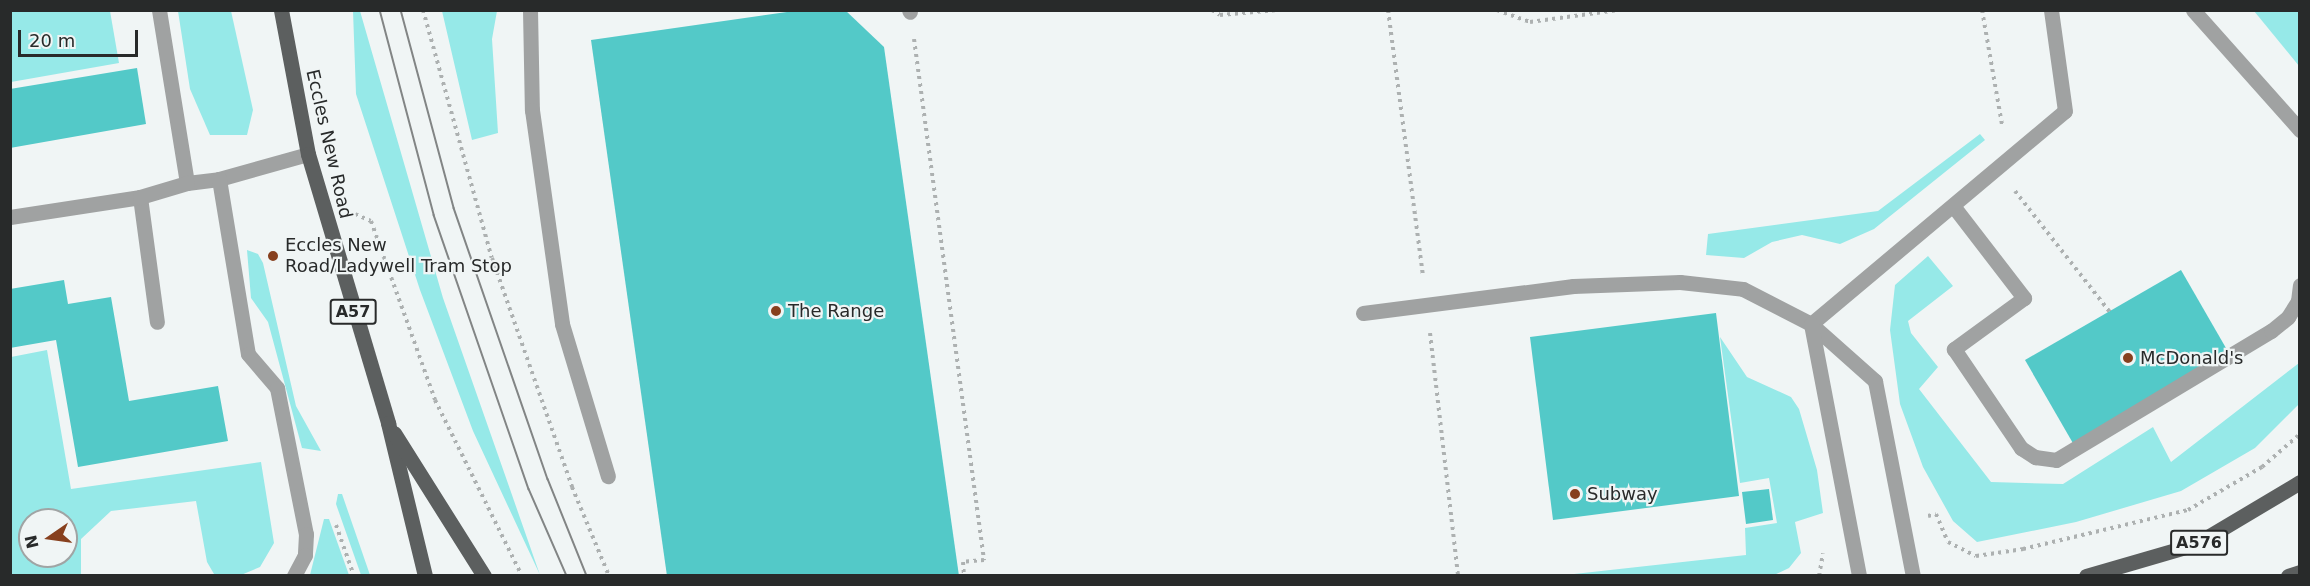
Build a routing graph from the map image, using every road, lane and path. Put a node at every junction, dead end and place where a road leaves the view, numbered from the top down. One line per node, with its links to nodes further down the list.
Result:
1 (159, 10): 15 (street)
2 (281, 10): 13 (main road, Eccles New Road / A57)
3 (423, 10): 35 (path)
4 (530, 10): 26 (street)
5 (1212, 10): 6 (path)
6 (1277, 10)
7 (1497, 10): 8 (path)
8 (1618, 10)
9 (2051, 10): 18 (street)
10 (2193, 10): 12 (street)
11 (909, 11): 36 (path)
12 (2300, 130)
13 (308, 154): 14 (street); 17 (main road, Eccles New Road / A57)
14 (219, 180): 15 (street); 31 (street)
15 (187, 183): 16 (street)
16 (140, 197): 19 (street); 22 (street)
17 (321, 200): 24 (main road, Eccles New Road / A57); 34 (path)
18 (1954, 207): 20 (street); 23 (street)
19 (10, 218)
20 (2300, 285)
21 (1363, 313): 23 (street)
22 (157, 322)
23 (1811, 324): 38 (street); 39 (street)
24 (388, 423): 32 (main road, Eccles New Road / A57); 33 (main road, Eccles New Road / A57)
25 (2300, 434): 28 (path)
26 (609, 476)
27 (2300, 482): 40 (main road, A576)
28 (1936, 513)
29 (1823, 548): 37 (path)
30 (2300, 572): 41 (main road)
31 (294, 576)
32 (425, 576)
33 (484, 576)
34 (522, 576)
35 (609, 576)
36 (964, 576)
37 (1819, 576)
38 (1859, 576)
39 (1913, 576)
40 (2086, 576)
41 (2288, 576)

